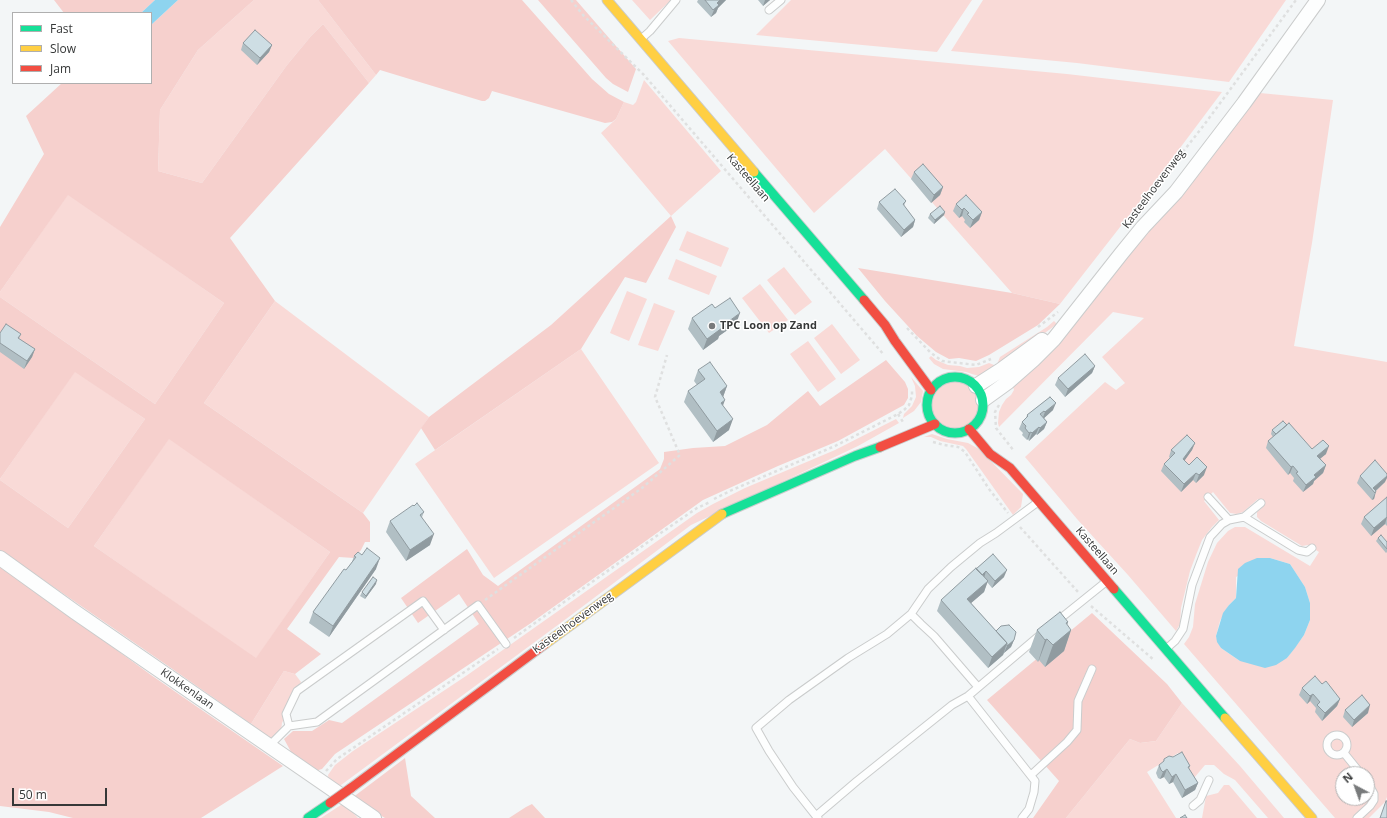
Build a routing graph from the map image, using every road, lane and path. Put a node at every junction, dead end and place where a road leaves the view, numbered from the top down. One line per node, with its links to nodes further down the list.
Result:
1 (571, 0): 18 (path, Kasteellaan)
2 (607, 0): 8 (street, Kasteellaan)
3 (676, 0): 8 (lane)
4 (781, 0): 7 (lane)
5 (1296, 0): 9 (path, Kasteelhoevenweg)
6 (1318, 0): 11 (street, Kasteelhoevenweg)
7 (769, 10)
8 (641, 39): 12 (street, Kasteellaan)
9 (1129, 221)
10 (1062, 307): 13 (path)
11 (1073, 315): 19 (street, Kasteelhoevenweg); 22 (street, Kasteelhoevenweg)
12 (885, 325): 14 (street, Kasteellaan); 21 (street, Kasteellaan)
13 (1036, 329)
14 (911, 347)
15 (930, 352): 17 (path)
16 (667, 354): 41 (path)
17 (992, 359)
18 (889, 360)
19 (976, 386): 21 (street); 22 (street)
20 (911, 388): 26 (path)
21 (932, 390): 23 (street)
22 (983, 400): 24 (street)
23 (935, 424): 24 (street); 26 (street, Kasteelhoevenweg)
24 (970, 429): 30 (street, Kasteellaan)
25 (892, 433): 29 (street, Kasteelhoevenweg)
26 (910, 435): 29 (street, Kasteelhoevenweg)
27 (930, 441): 35 (path)
28 (1002, 452): 30 (street, Kasteellaan)
29 (855, 456): 60 (street, Kasteelhoevenweg, bridge)
30 (1010, 468): 32 (street, Kasteellaan)
31 (1208, 496): 36 (lane)
32 (1039, 501): 35 (lane); 39 (street, Kasteellaan)
33 (1261, 503): 34 (lane)
34 (1244, 517): 36 (lane); 37 (lane)
35 (1014, 520): 40 (path); 42 (lane)
36 (1229, 520): 45 (lane)
37 (1312, 548)
38 (0, 558): 51 (street, Klokkenlaan)
39 (1107, 580): 40 (lane); 45 (street, Kasteellaan)
40 (1084, 599): 46 (path); 48 (lane)
41 (478, 605): 43 (lane); 44 (lane)
42 (911, 614): 48 (lane); 59 (lane)
43 (444, 630): 50 (lane); 50 (lane)
44 (506, 644): 55 (path)
45 (1166, 649): 63 (street, Kasteellaan)
46 (1158, 664)
47 (1092, 669): 54 (lane)
48 (978, 687): 49 (lane)
49 (968, 696): 54 (lane); 59 (lane)
50 (289, 726): 51 (lane)
51 (269, 746): 55 (street, Klokkenlaan)
52 (1344, 753): 53 (lane)
53 (1355, 766)
54 (1031, 775): 62 (lane)
55 (319, 780): 61 (street, Klokkenlaan)
56 (1209, 780): 57 (lane)
57 (1193, 806)
58 (1370, 806): 64 (lane)
59 (817, 817)
60 (308, 818)
61 (374, 818)
62 (1022, 818)
63 (1312, 818)
64 (1356, 818)

